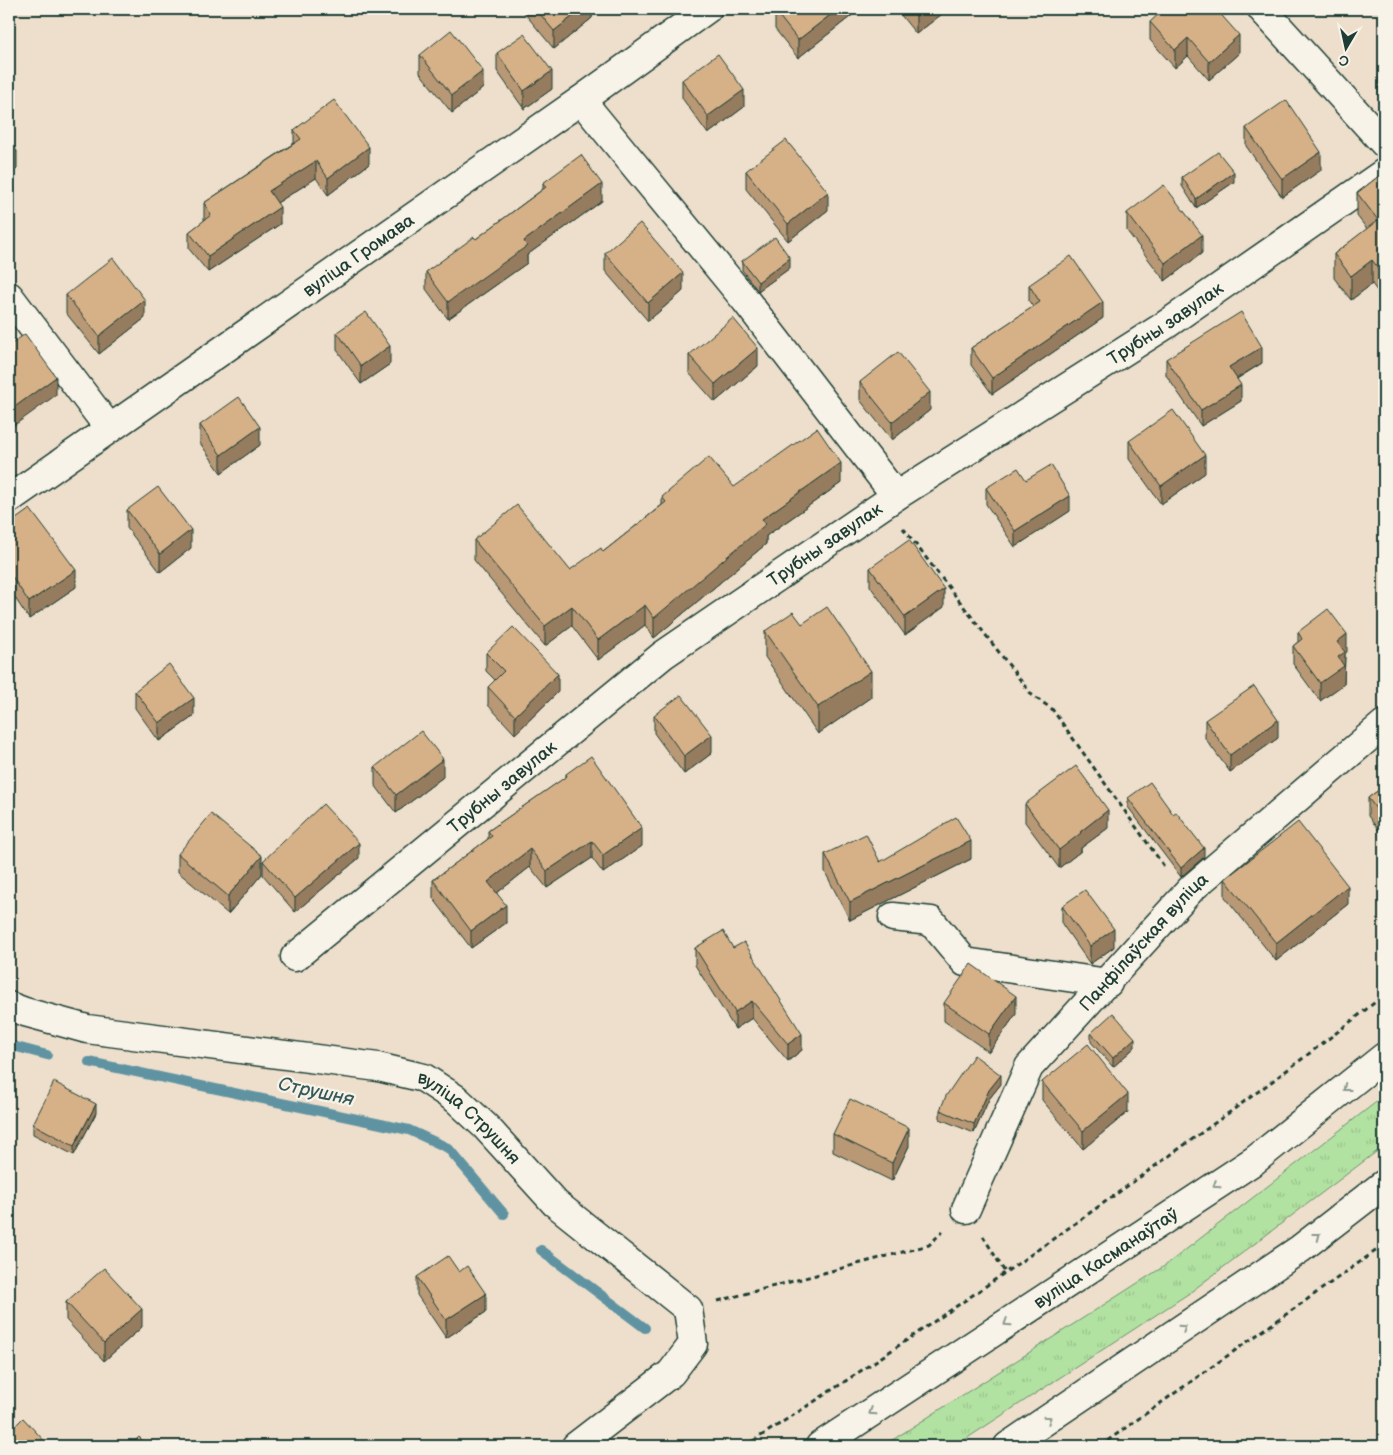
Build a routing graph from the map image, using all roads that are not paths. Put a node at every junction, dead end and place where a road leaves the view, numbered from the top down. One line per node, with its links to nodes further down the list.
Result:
1 (707, 9): 3 (street, вуліца Громава)
2 (1262, 9): 4 (street)
3 (581, 100): 7 (street, вуліца Громава); 9 (street)
4 (1384, 143)
5 (1384, 173): 9 (street, Трубны завулак)
6 (9, 296): 7 (street)
7 (109, 428): 8 (street, вуліца Громава)
8 (9, 499)
9 (890, 500): 12 (street, Трубны завулак)
10 (1384, 724): 13 (street, Панфілаўская вуліца)
11 (893, 917): 13 (street)
12 (295, 957)
13 (1108, 982): 17 (street, Панфілаўская вуліца)
14 (9, 1006): 18 (street, вуліца Струшня)
15 (1384, 1058): 19 (street, вуліца Касманаўтаў, one-way to 19)
16 (1384, 1184): 20 (street, one-way to 16)
17 (966, 1209)
18 (576, 1446)
19 (820, 1446)
20 (1008, 1446)

